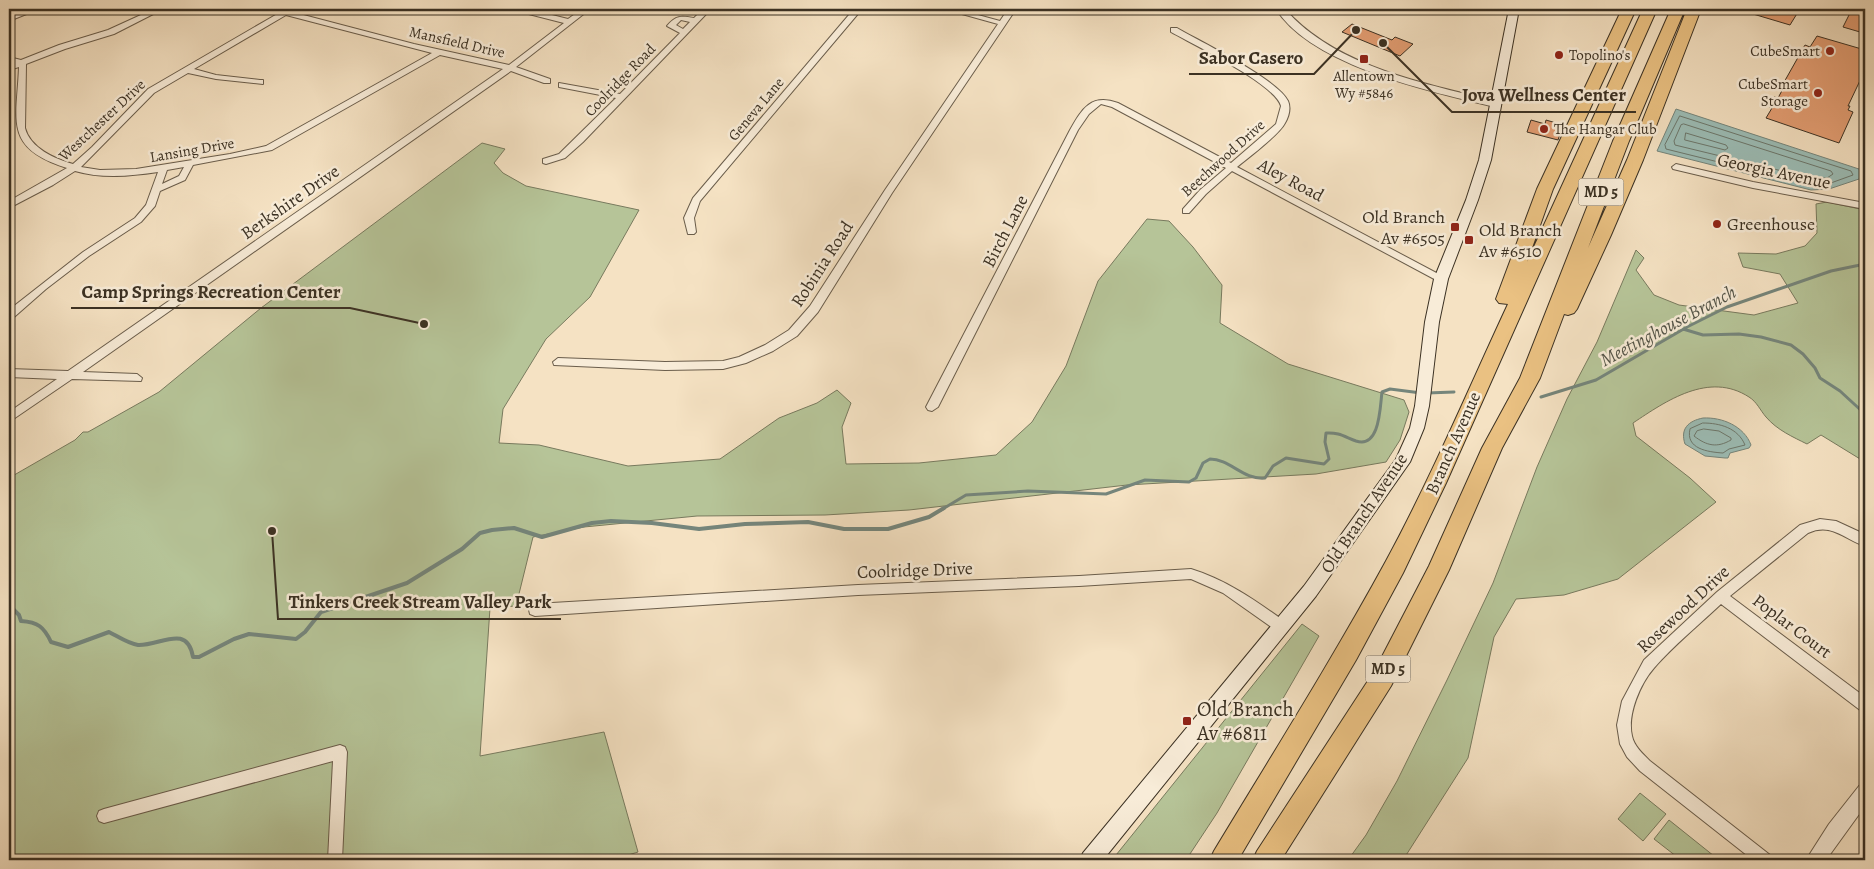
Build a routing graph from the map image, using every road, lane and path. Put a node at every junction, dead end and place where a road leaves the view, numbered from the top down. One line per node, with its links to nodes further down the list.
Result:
1 (35, 9): 16 (street)
2 (159, 9): 24 (street)
3 (272, 9): 15 (street, Mansfield Drive)
4 (520, 9): 18 (street)
5 (586, 9): 18 (street, Berkshire Drive)
6 (707, 9): 17 (street, Coolridge Road)
7 (858, 9): 44 (street, Geneva Lane)
8 (948, 9): 19 (street)
9 (1012, 9): 19 (street, Robinia Road)
10 (1280, 9): 32 (street)
11 (1514, 9): 32 (main road, Old Branch Avenue)
12 (1629, 9): 48 (highway)
13 (1650, 9): 48 (highway, Branch Avenue / MD 5)
14 (1690, 9): 64 (highway, MD 5)
15 (288, 10): 22 (street, Mansfield Drive); 27 (street, Westchester Drive)
16 (9, 19)
17 (696, 21): 21 (street, Coolridge Road); 21 (street)
18 (570, 22): 26 (street, Berkshire Drive)
19 (1001, 23): 47 (street, Robinia Road)
20 (1174, 30): 36 (street, Beechwood Drive)
21 (684, 32): 31 (street, Coolridge Road)
22 (439, 52): 26 (street, Mansfield Drive); 35 (street, Lansing Drive)
23 (9, 59): 24 (street)
24 (21, 63): 25 (street); 38 (street, Lansing Drive)
25 (9, 68)
26 (510, 68): 28 (street, Mansfield Drive); 50 (street, Berkshire Drive)
27 (187, 70): 29 (street); 38 (street, Westchester Drive)
28 (548, 81)
29 (260, 82)
30 (562, 85): 31 (street)
31 (623, 97): 34 (street, Coolridge Road)
32 (1495, 104): 45 (main road, Old Branch Avenue)
33 (1125, 110): 36 (street, Aley Road); 52 (street, Birch Lane)
34 (546, 161)
35 (189, 164): 39 (street, Lansing Drive); 40 (street)
36 (1232, 167): 43 (street, Beechwood Drive); 45 (street, Aley Road)
37 (1676, 167): 42 (street, Georgia Avenue)
38 (73, 168): 39 (street, Lansing Drive); 41 (street, Westchester Drive)
39 (163, 169): 40 (street)
40 (157, 188): 46 (street)
41 (9, 204)
42 (1865, 206)
43 (1186, 211)
44 (691, 232)
45 (1441, 279): 57 (main road, Old Branch Avenue)
46 (9, 315)
47 (558, 362)
48 (1488, 366): 63 (highway, Branch Avenue / MD 5)
49 (9, 373): 50 (street)
50 (70, 376): 51 (street); 53 (street, Berkshire Drive)
51 (137, 378)
52 (932, 407)
53 (9, 418)
54 (1865, 541): 55 (street, Rosewood Drive)
55 (1721, 596): 58 (street, Poplar Court); 65 (street, Rosewood Drive)
56 (535, 610): 57 (street, Coolridge Drive)
57 (1282, 627): 62 (main road, Old Branch Avenue)
58 (1865, 705)
59 (1865, 792): 66 (street)
60 (104, 816): 61 (street)
61 (335, 860)
62 (1090, 860)
63 (1223, 860)
64 (1266, 860)
65 (1764, 860)
66 (1815, 860)

